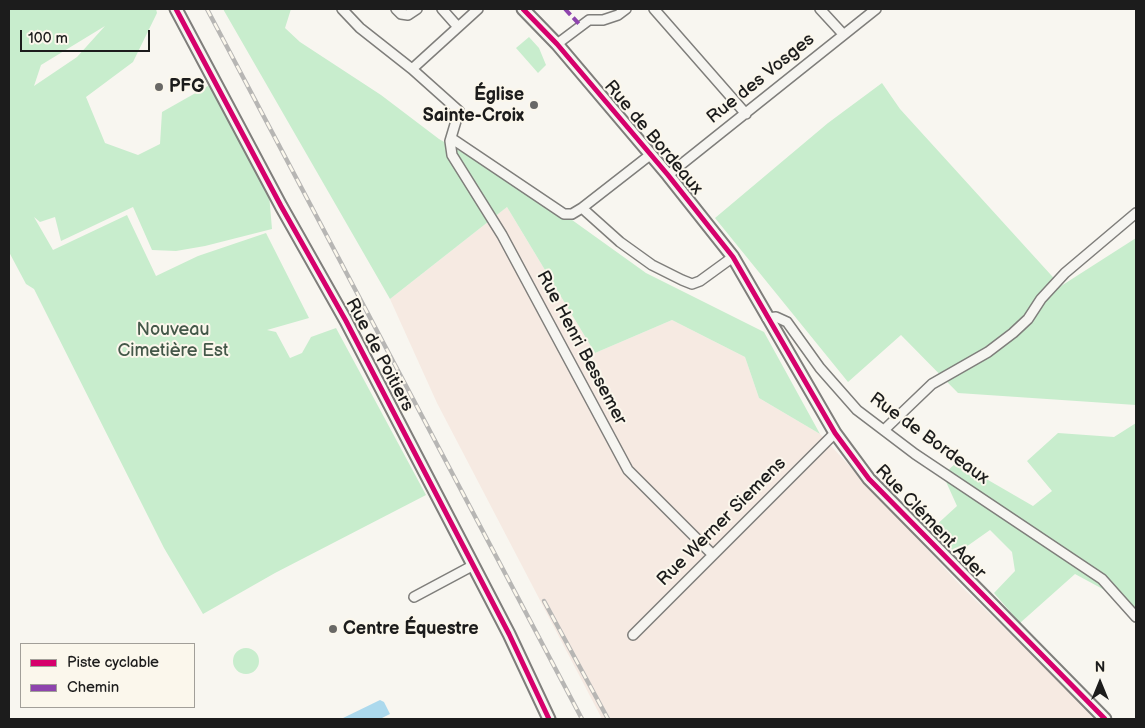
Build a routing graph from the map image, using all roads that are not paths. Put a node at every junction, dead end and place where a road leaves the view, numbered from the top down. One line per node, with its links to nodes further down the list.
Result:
1 (176, 9): 27 (street, Rue de Poitiers)
2 (342, 9): 15 (street)
3 (396, 9): 4 (street)
4 (417, 9)
5 (442, 9): 12 (street)
6 (478, 9): 12 (street)
7 (523, 9): 14 (street, Rue de Bordeaux)
8 (626, 9): 14 (street)
9 (654, 9): 16 (street)
10 (820, 9): 13 (street)
11 (876, 9): 13 (street, Rue des Vosges)
12 (458, 27): 15 (street)
13 (843, 34): 16 (street, Rue des Vosges)
14 (557, 44): 18 (street, Rue de Bordeaux)
15 (412, 68): 17 (street)
16 (746, 114): 19 (street, Rue des Vosges)
17 (451, 138): 20 (street); 26 (street, Rue Henri Bessemer)
18 (650, 155): 19 (street, Rue de Bordeaux); 20 (street)
19 (668, 175): 22 (street, Rue de Bordeaux)
20 (582, 208): 22 (street)
21 (1136, 213): 24 (street)
22 (733, 257): 23 (street, Rue de Bordeaux)
23 (767, 318): 24 (street, Rue de Bordeaux); 25 (street, Rue Clément Ader)
24 (884, 430): 29 (street, Rue de Bordeaux)
25 (835, 433): 26 (street, Rue Werner Siemens); 32 (street, Rue Clément Ader)
26 (712, 554): 30 (street, Rue Werner Siemens)
27 (472, 566): 28 (street); 31 (street, Rue de Poitiers)
28 (414, 597)
29 (1136, 617)
30 (633, 635)
31 (549, 719)
32 (1105, 719)

